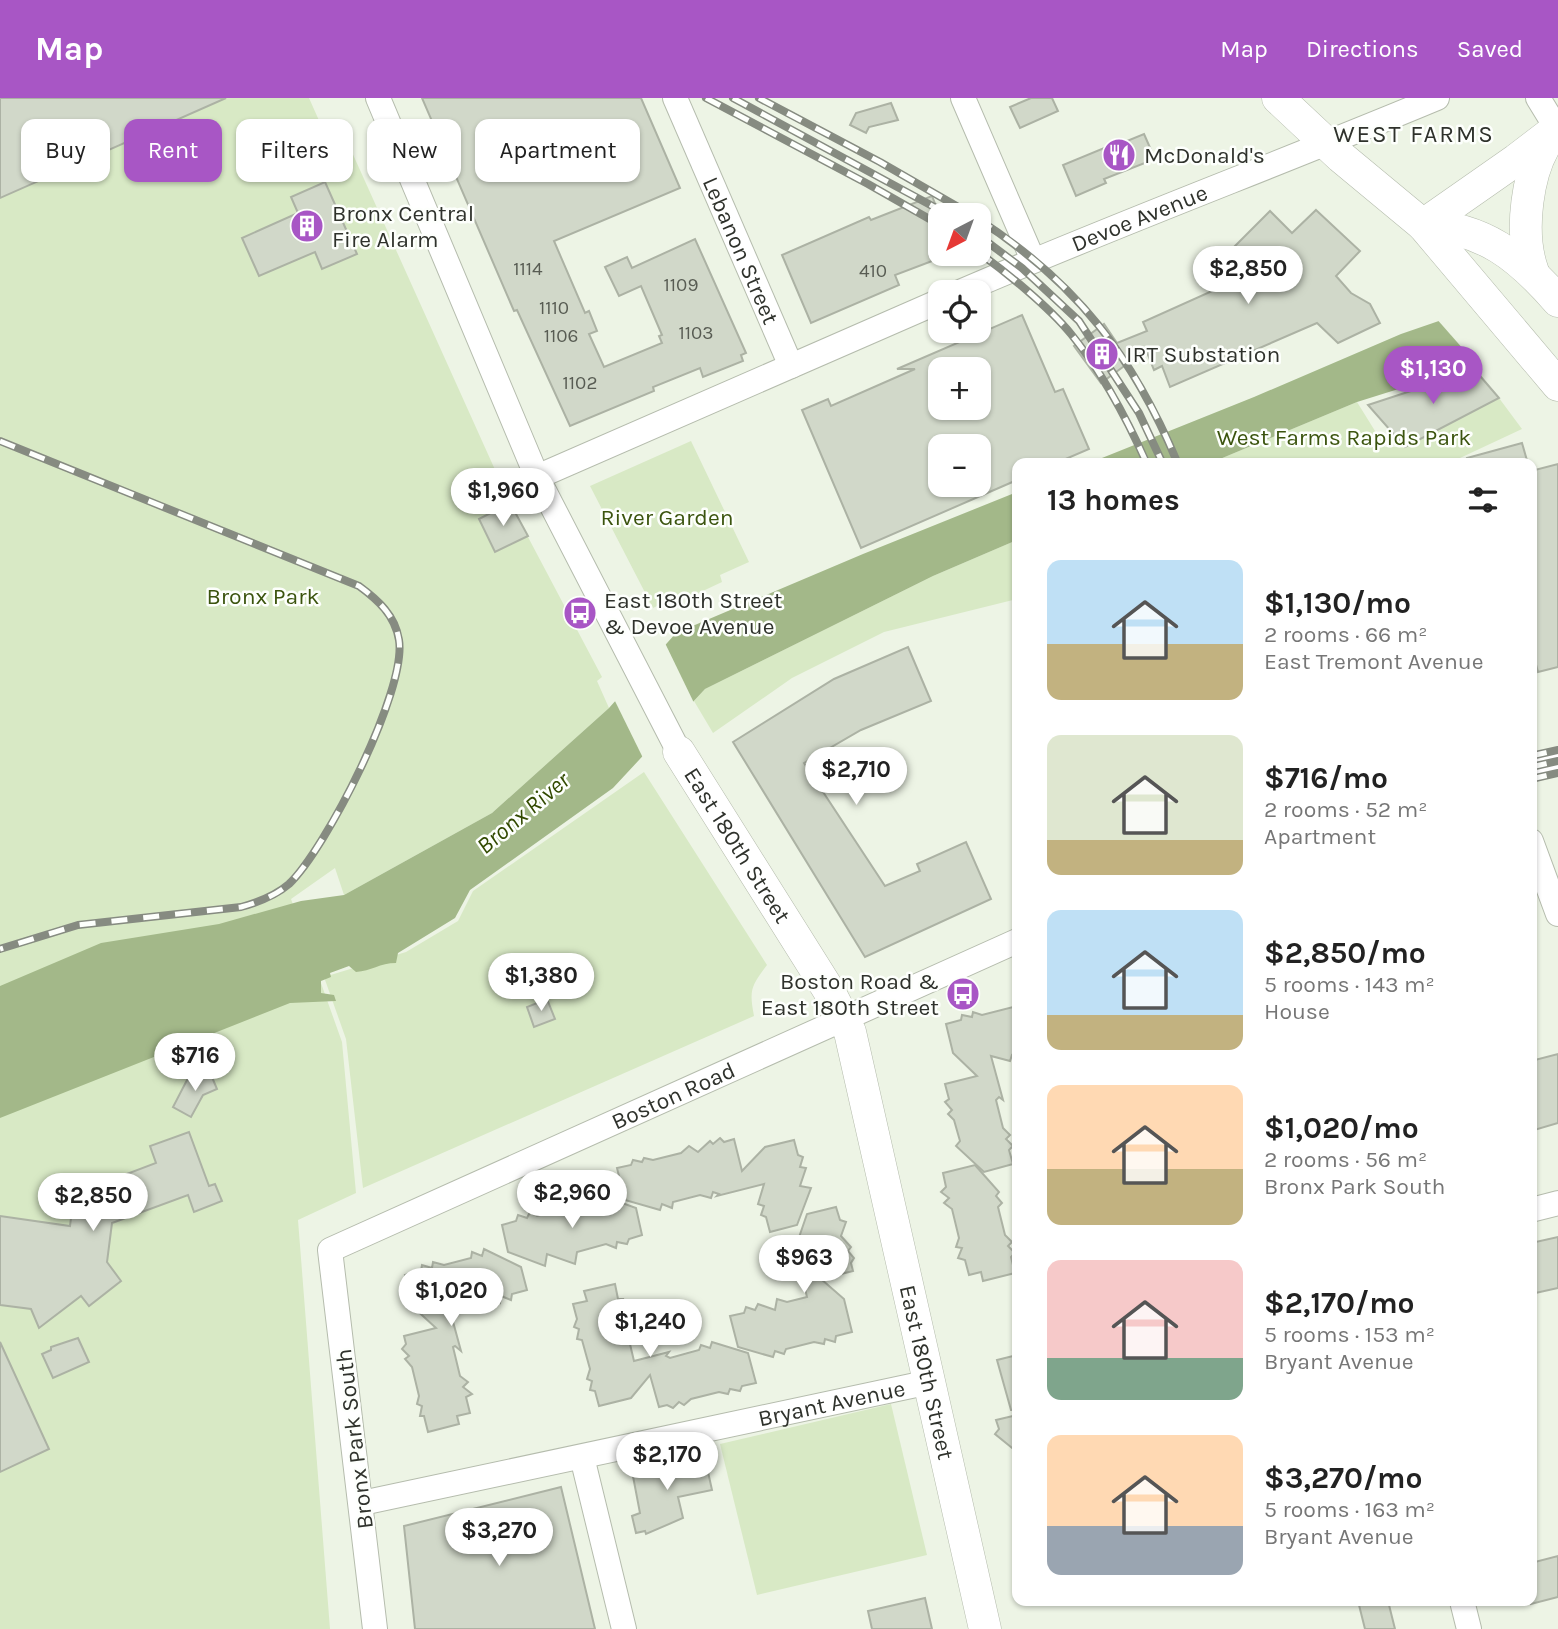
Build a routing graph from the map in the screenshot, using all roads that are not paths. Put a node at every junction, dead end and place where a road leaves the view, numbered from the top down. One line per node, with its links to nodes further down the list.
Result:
1 (378, 98): 17 (street, East 180th Street)
2 (675, 98): 15 (street, Lebanon Street)
3 (962, 98): 10 (street)
4 (1278, 98): 8 (main road)
5 (1437, 98): 8 (street, Devoe Avenue)
6 (1538, 98): 7 (street)
7 (1557, 128): 9 (main road); 11 (main road)
8 (1327, 144): 9 (main road); 10 (street, Devoe Avenue)
9 (1423, 225): 11 (main road); 16 (main road)
10 (1034, 260): 12 (street, Devoe Avenue)
11 (1533, 272): 13 (main road)
12 (988, 280)
13 (1558, 301)
14 (928, 306): 15 (street)
15 (791, 366): 17 (street)
16 (1558, 385)
17 (537, 477): 18 (street, East 180th Street)
18 (674, 743): 24 (main road, East 180th Street)
19 (1558, 763): 20 (street)
20 (1537, 768)
21 (1537, 857): 22 (street)
22 (1558, 914)
23 (1012, 944): 24 (street, Boston Road)
24 (844, 1018): 27 (street, Boston Road); 28 (main road, East 180th Street)
25 (1558, 1203): 26 (street)
26 (1537, 1208)
27 (330, 1250): 30 (street, Bronx Park South)
28 (930, 1382): 29 (street, Bryant Avenue); 34 (main road, East 180th Street)
29 (582, 1457): 30 (street, Bryant Avenue); 33 (street)
30 (362, 1503): 32 (street, Bronx Park South)
31 (1463, 1606): 35 (street)
32 (375, 1629)
33 (624, 1629)
34 (985, 1629)
35 (1469, 1629)

